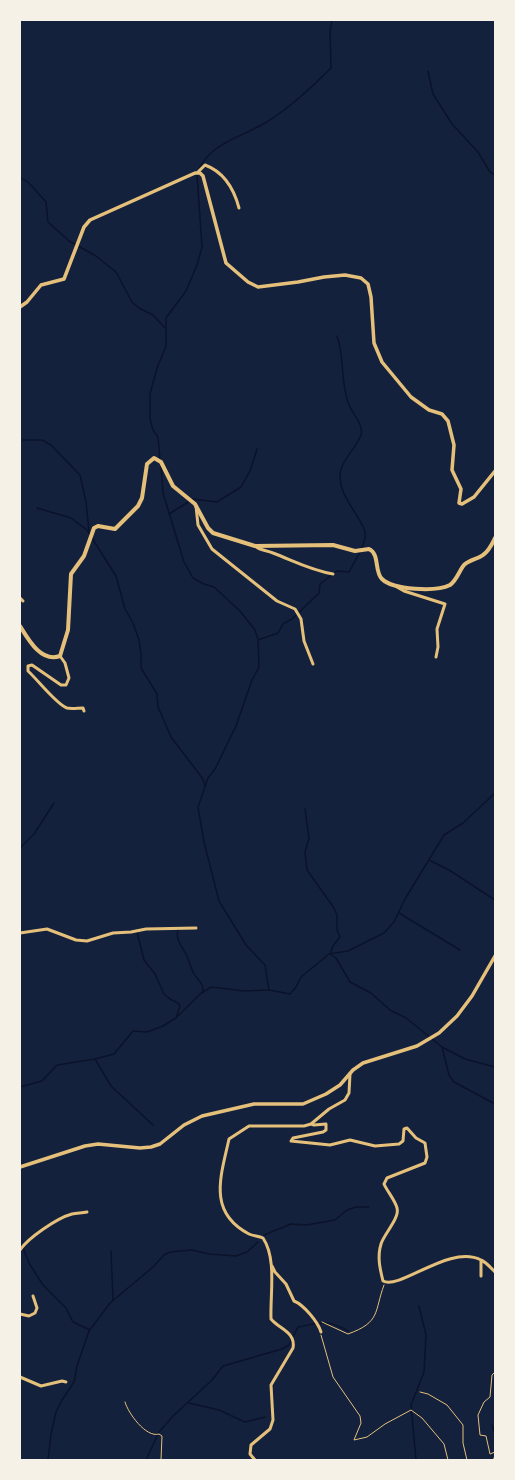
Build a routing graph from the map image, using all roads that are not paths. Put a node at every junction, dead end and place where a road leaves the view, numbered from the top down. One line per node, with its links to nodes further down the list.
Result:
1 (199, 172): 2 (street); 3 (street); 4 (street)
2 (239, 208)
3 (20, 307)
4 (495, 471)
5 (195, 504): 7 (main road); 11 (main road); 13 (street)
6 (495, 538): 9 (main road)
7 (255, 546): 8 (street); 9 (main road)
8 (333, 574)
9 (394, 585): 12 (street)
10 (20, 626): 11 (main road)
11 (60, 656): 14 (street)
12 (436, 657)
13 (313, 664)
14 (84, 711)
15 (196, 928): 16 (street)
16 (20, 933)
17 (495, 956): 18 (street)
18 (350, 1074): 19 (street); 20 (street)
19 (311, 1124): 23 (street); 24 (street)
20 (20, 1167)
21 (88, 1212): 22 (street)
22 (20, 1250)
23 (481, 1260): 25 (street); 26 (street)
24 (271, 1263): 29 (street); 32 (street)
25 (495, 1272)
26 (481, 1276)
27 (33, 1296): 28 (street)
28 (20, 1314)
29 (321, 1332)
30 (20, 1377): 31 (street)
31 (66, 1382)
32 (255, 1460)

